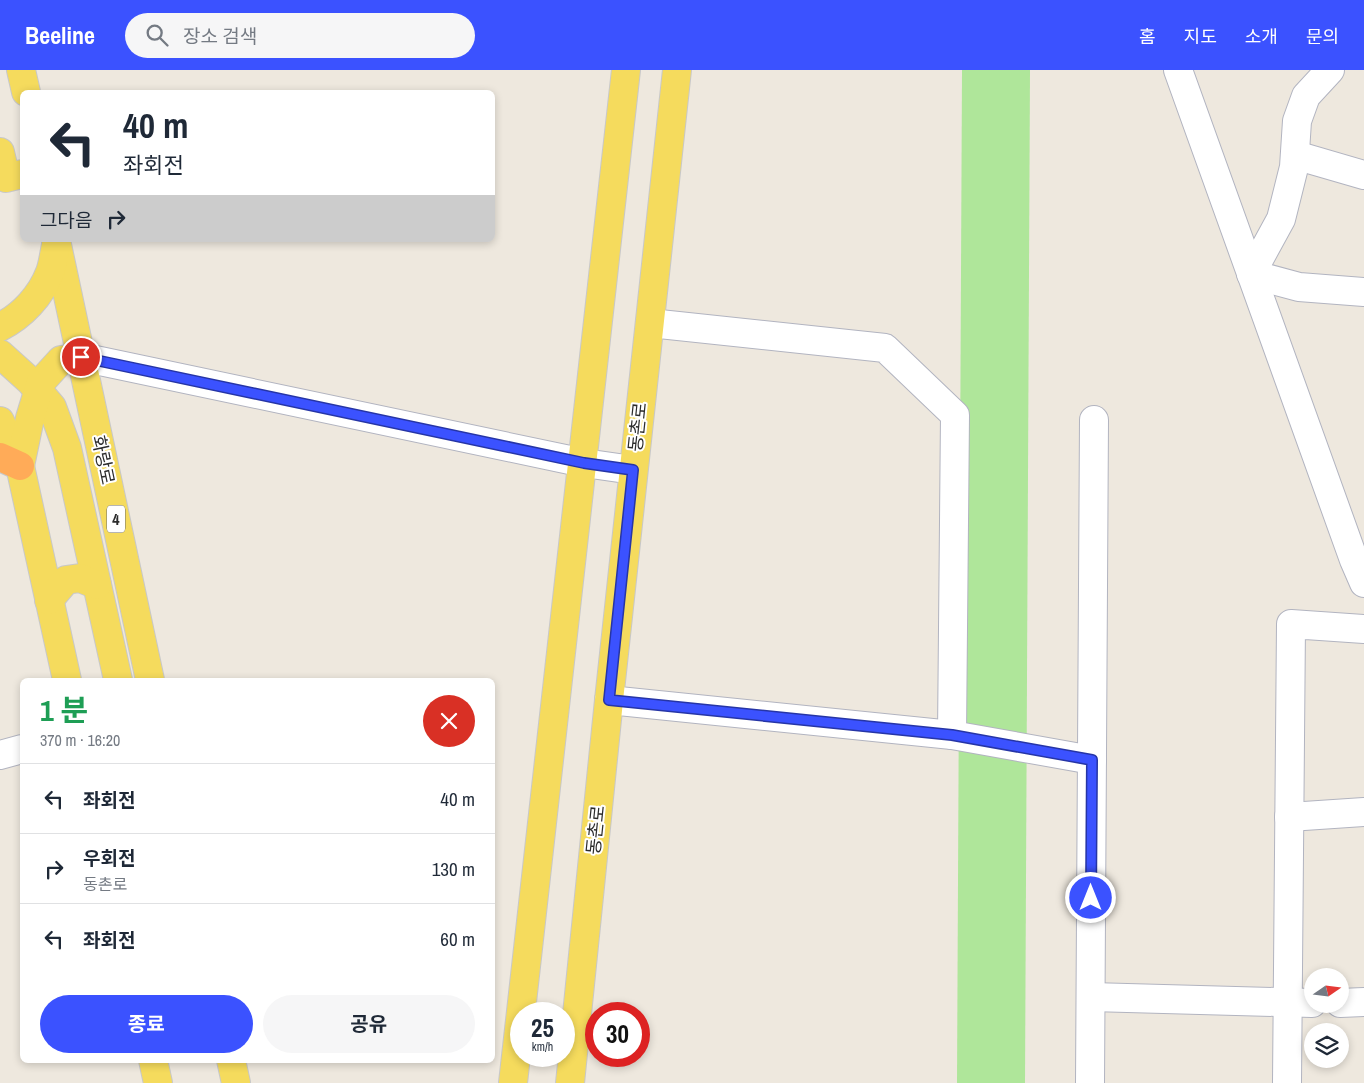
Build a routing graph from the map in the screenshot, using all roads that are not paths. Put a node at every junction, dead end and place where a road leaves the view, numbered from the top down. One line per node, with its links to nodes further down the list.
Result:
1 (22, 70): 6 (main road)
2 (626, 70): 23 (main road)
3 (677, 70): 15 (main road, 동촌로)
4 (1178, 70): 13 (street)
5 (1330, 70): 8 (street)
6 (26, 90)
7 (0, 152): 9 (main road)
8 (1295, 155): 10 (street); 13 (street)
9 (20, 174)
10 (1364, 176)
11 (56, 242): 16 (main road)
12 (56, 242): 18 (main road, 화랑로 / 4)
13 (1251, 274): 14 (street); 25 (street)
14 (1364, 292)
15 (650, 322): 24 (main road, 동촌로); 33 (street)
16 (0, 327)
17 (0, 354): 19 (main road)
18 (81, 357): 19 (main road); 23 (street); 31 (main road, 화랑로 / 4)
19 (38, 391): 22 (main road); 26 (main road)
20 (1094, 420): 36 (street)
21 (0, 421): 22 (main road)
22 (10, 462): 27 (main road)
23 (584, 463): 24 (street); 47 (main road)
24 (633, 470): 32 (main road, 동촌로)
25 (1362, 572)
26 (97, 585): 27 (main road); 30 (main road)
27 (50, 600): 29 (main road)
28 (1364, 629): 38 (street)
29 (67, 678)
30 (118, 678)
31 (150, 678)
32 (609, 700): 33 (street); 48 (main road, 동촌로)
33 (952, 735): 36 (street)
34 (20, 750): 35 (street)
35 (0, 755)
36 (1092, 760): 39 (street)
37 (1364, 812): 38 (street)
38 (1289, 817): 41 (street)
39 (1091, 997): 41 (street); 49 (street)
40 (1364, 1002): 42 (street)
41 (1300, 1003): 50 (street)
42 (1349, 1003)
43 (154, 1063): 45 (main road)
44 (233, 1063): 46 (main road)
45 (158, 1083)
46 (236, 1083)
47 (513, 1083)
48 (570, 1083)
49 (1090, 1083)
50 (1287, 1083)

